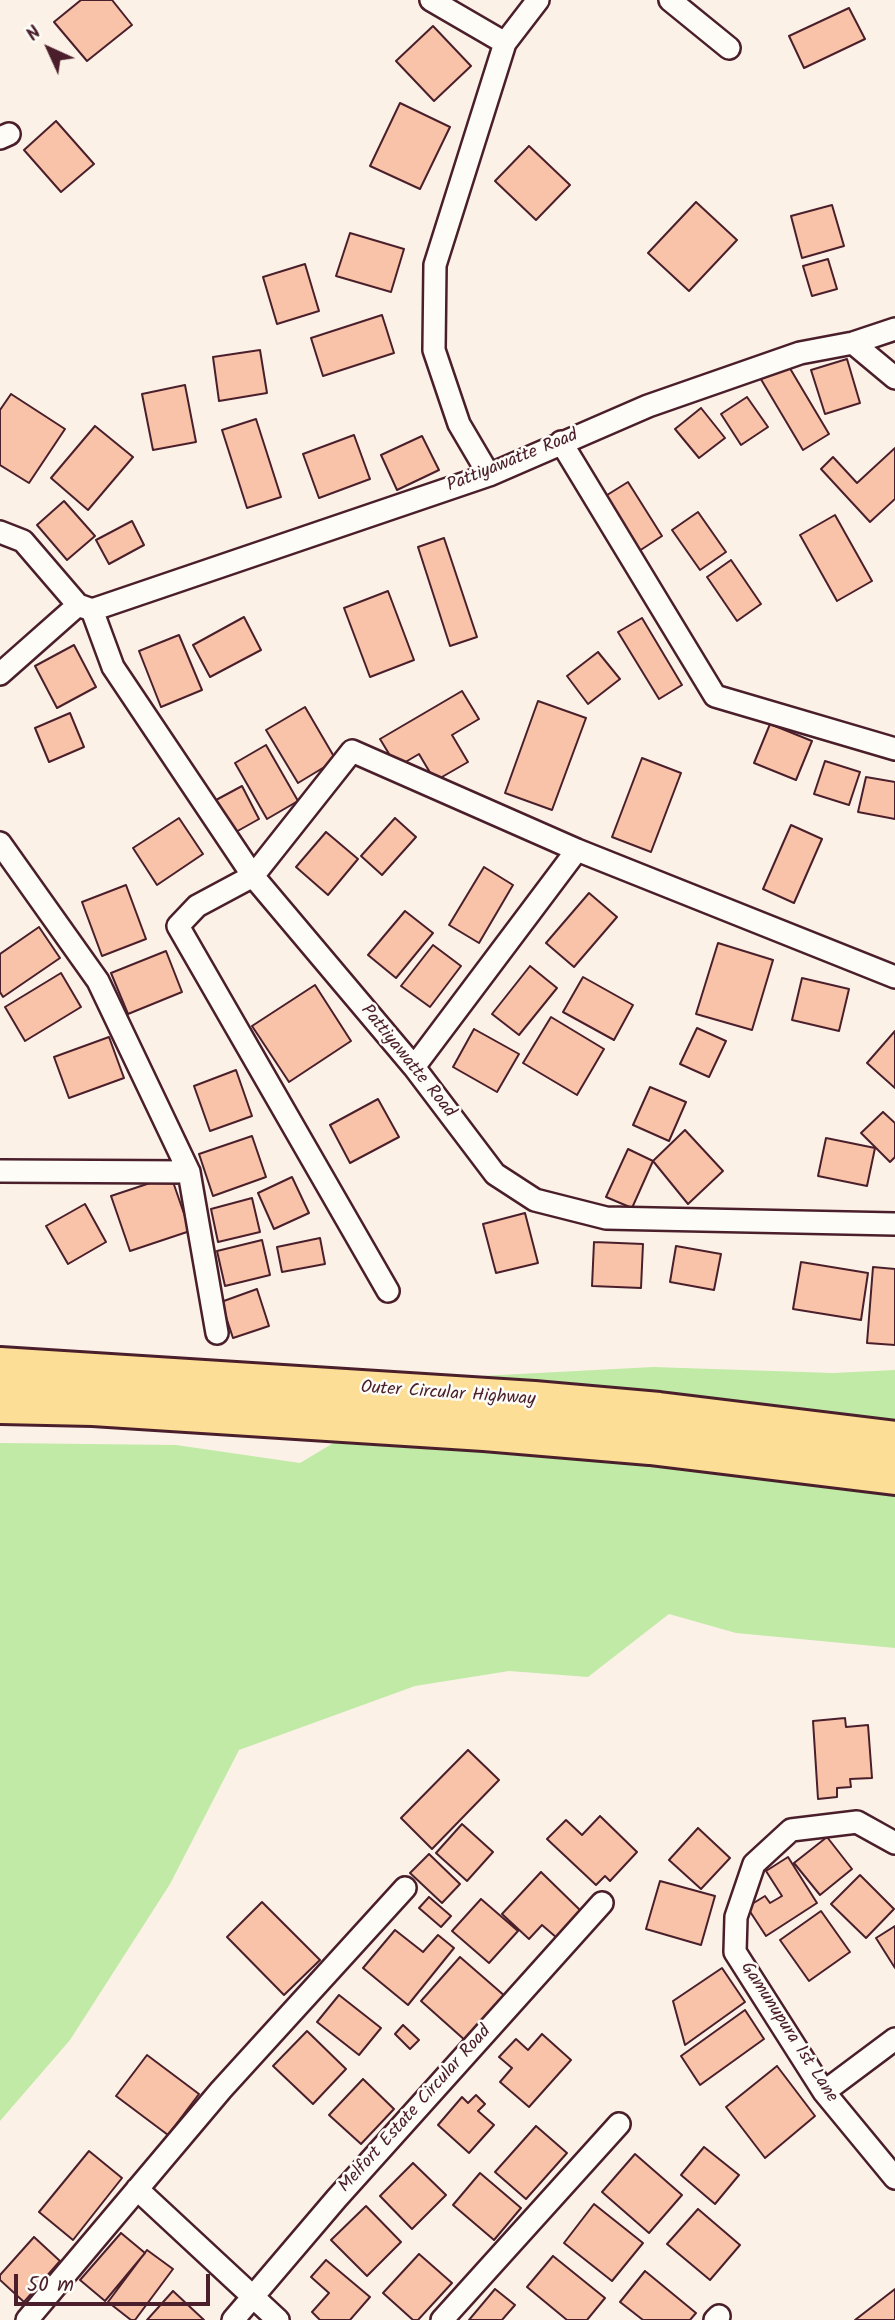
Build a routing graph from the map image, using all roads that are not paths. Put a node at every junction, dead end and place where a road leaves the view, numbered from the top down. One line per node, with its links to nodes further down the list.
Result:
1 (431, 0): 4 (street)
2 (538, 0): 4 (street)
3 (670, 0): 5 (street)
4 (505, 43): 10 (street)
5 (729, 48)
6 (895, 329): 7 (street, Pattiyawatte Road)
7 (853, 343): 8 (street); 9 (street, Pattiyawatte Road)
8 (895, 378)
9 (561, 442): 10 (street, Pattiyawatte Road); 14 (street)
10 (489, 475): 12 (street, Pattiyawatte Road)
11 (0, 532): 12 (street, Pattiyawatte Road)
12 (85, 607): 13 (street); 17 (street, Pattiyawatte Road)
13 (0, 674)
14 (895, 749)
15 (0, 844): 21 (street)
16 (577, 850): 17 (street); 18 (street); 19 (street)
17 (253, 876): 19 (street, Pattiyawatte Road); 23 (street)
18 (895, 977)
19 (414, 1067): 22 (street, Pattiyawatte Road)
20 (0, 1171): 21 (street)
21 (189, 1172): 24 (street)
22 (895, 1224)
23 (388, 1291)
24 (218, 1333)
25 (0, 1367): 26 (highway, Outer Circular Highway)
26 (302, 1403): 28 (highway, Outer Circular Highway); 30 (highway, Outer Circular Highway); 31 (highway, Outer Circular Highway)
27 (0, 1404): 28 (highway, Outer Circular Highway)
28 (93, 1406): 29 (highway)
29 (0, 1412)
30 (895, 1441)
31 (895, 1475)
32 (895, 1843): 36 (street, Gamunupura 1st Lane)
33 (405, 1888): 39 (street)
34 (602, 1903): 40 (street, Melfort Estate Circular Road)
35 (895, 2039): 36 (street)
36 (824, 2092): 38 (street, Gamunupura 1st Lane)
37 (619, 2124): 44 (street)
38 (895, 2178)
39 (137, 2189): 40 (street); 41 (street)
40 (253, 2297): 42 (street, Melfort Estate Circular Road); 43 (street)
41 (27, 2320)
42 (233, 2320)
43 (278, 2320)
44 (442, 2320)

